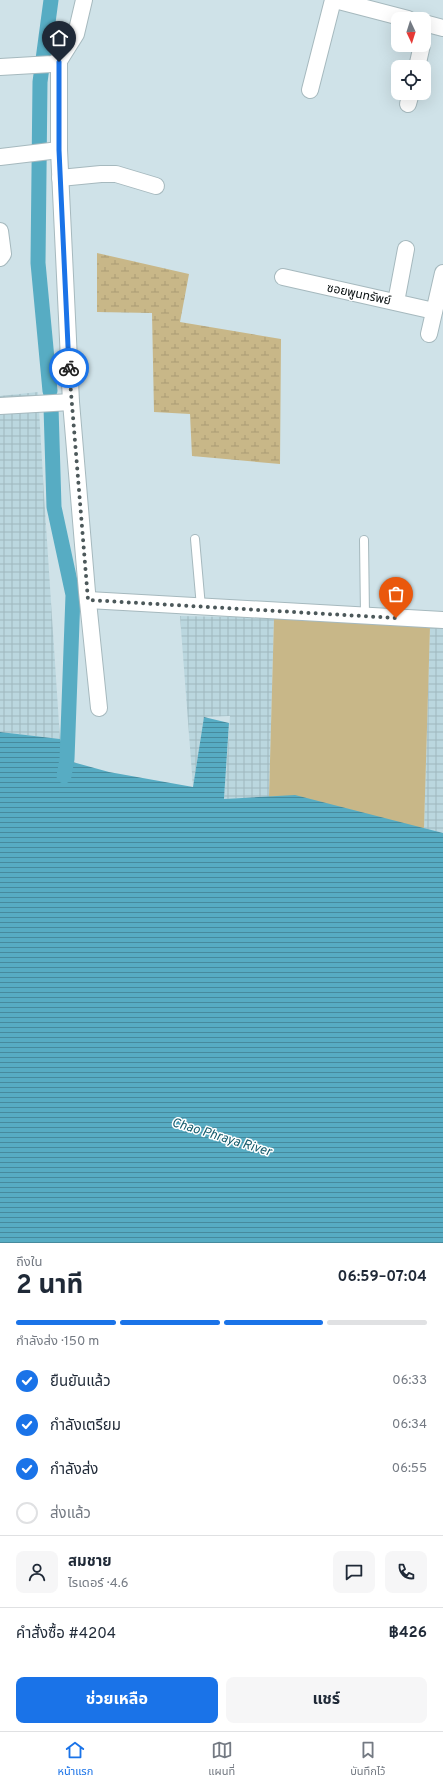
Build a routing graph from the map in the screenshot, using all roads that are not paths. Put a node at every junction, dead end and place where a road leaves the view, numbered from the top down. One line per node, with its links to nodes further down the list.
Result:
1 (84, 0): 6 (street)
2 (334, 0): 3 (street); 8 (street)
3 (391, 15)
4 (431, 27): 5 (street)
5 (443, 28)
6 (56, 63): 7 (street); 9 (street)
7 (0, 67)
8 (310, 90)
9 (54, 151): 10 (street); 11 (street)
10 (0, 157)
11 (60, 178): 12 (street); 21 (street)
12 (156, 186)
13 (0, 231): 15 (street)
14 (406, 249): 18 (street)
15 (0, 258)
16 (443, 273): 19 (street)
17 (283, 278): 18 (street, ซอยพูนทรัพย์)
18 (396, 302): 19 (street, ซอยพูนทรัพย์)
19 (434, 311): 20 (street)
20 (429, 334)
21 (71, 402): 22 (street); 25 (street)
22 (0, 406)
23 (195, 539): 26 (lane)
24 (364, 540): 27 (lane)
25 (88, 600): 26 (street); 29 (street)
26 (201, 607): 27 (street)
27 (365, 616): 28 (street)
28 (443, 620)
29 (99, 708)

